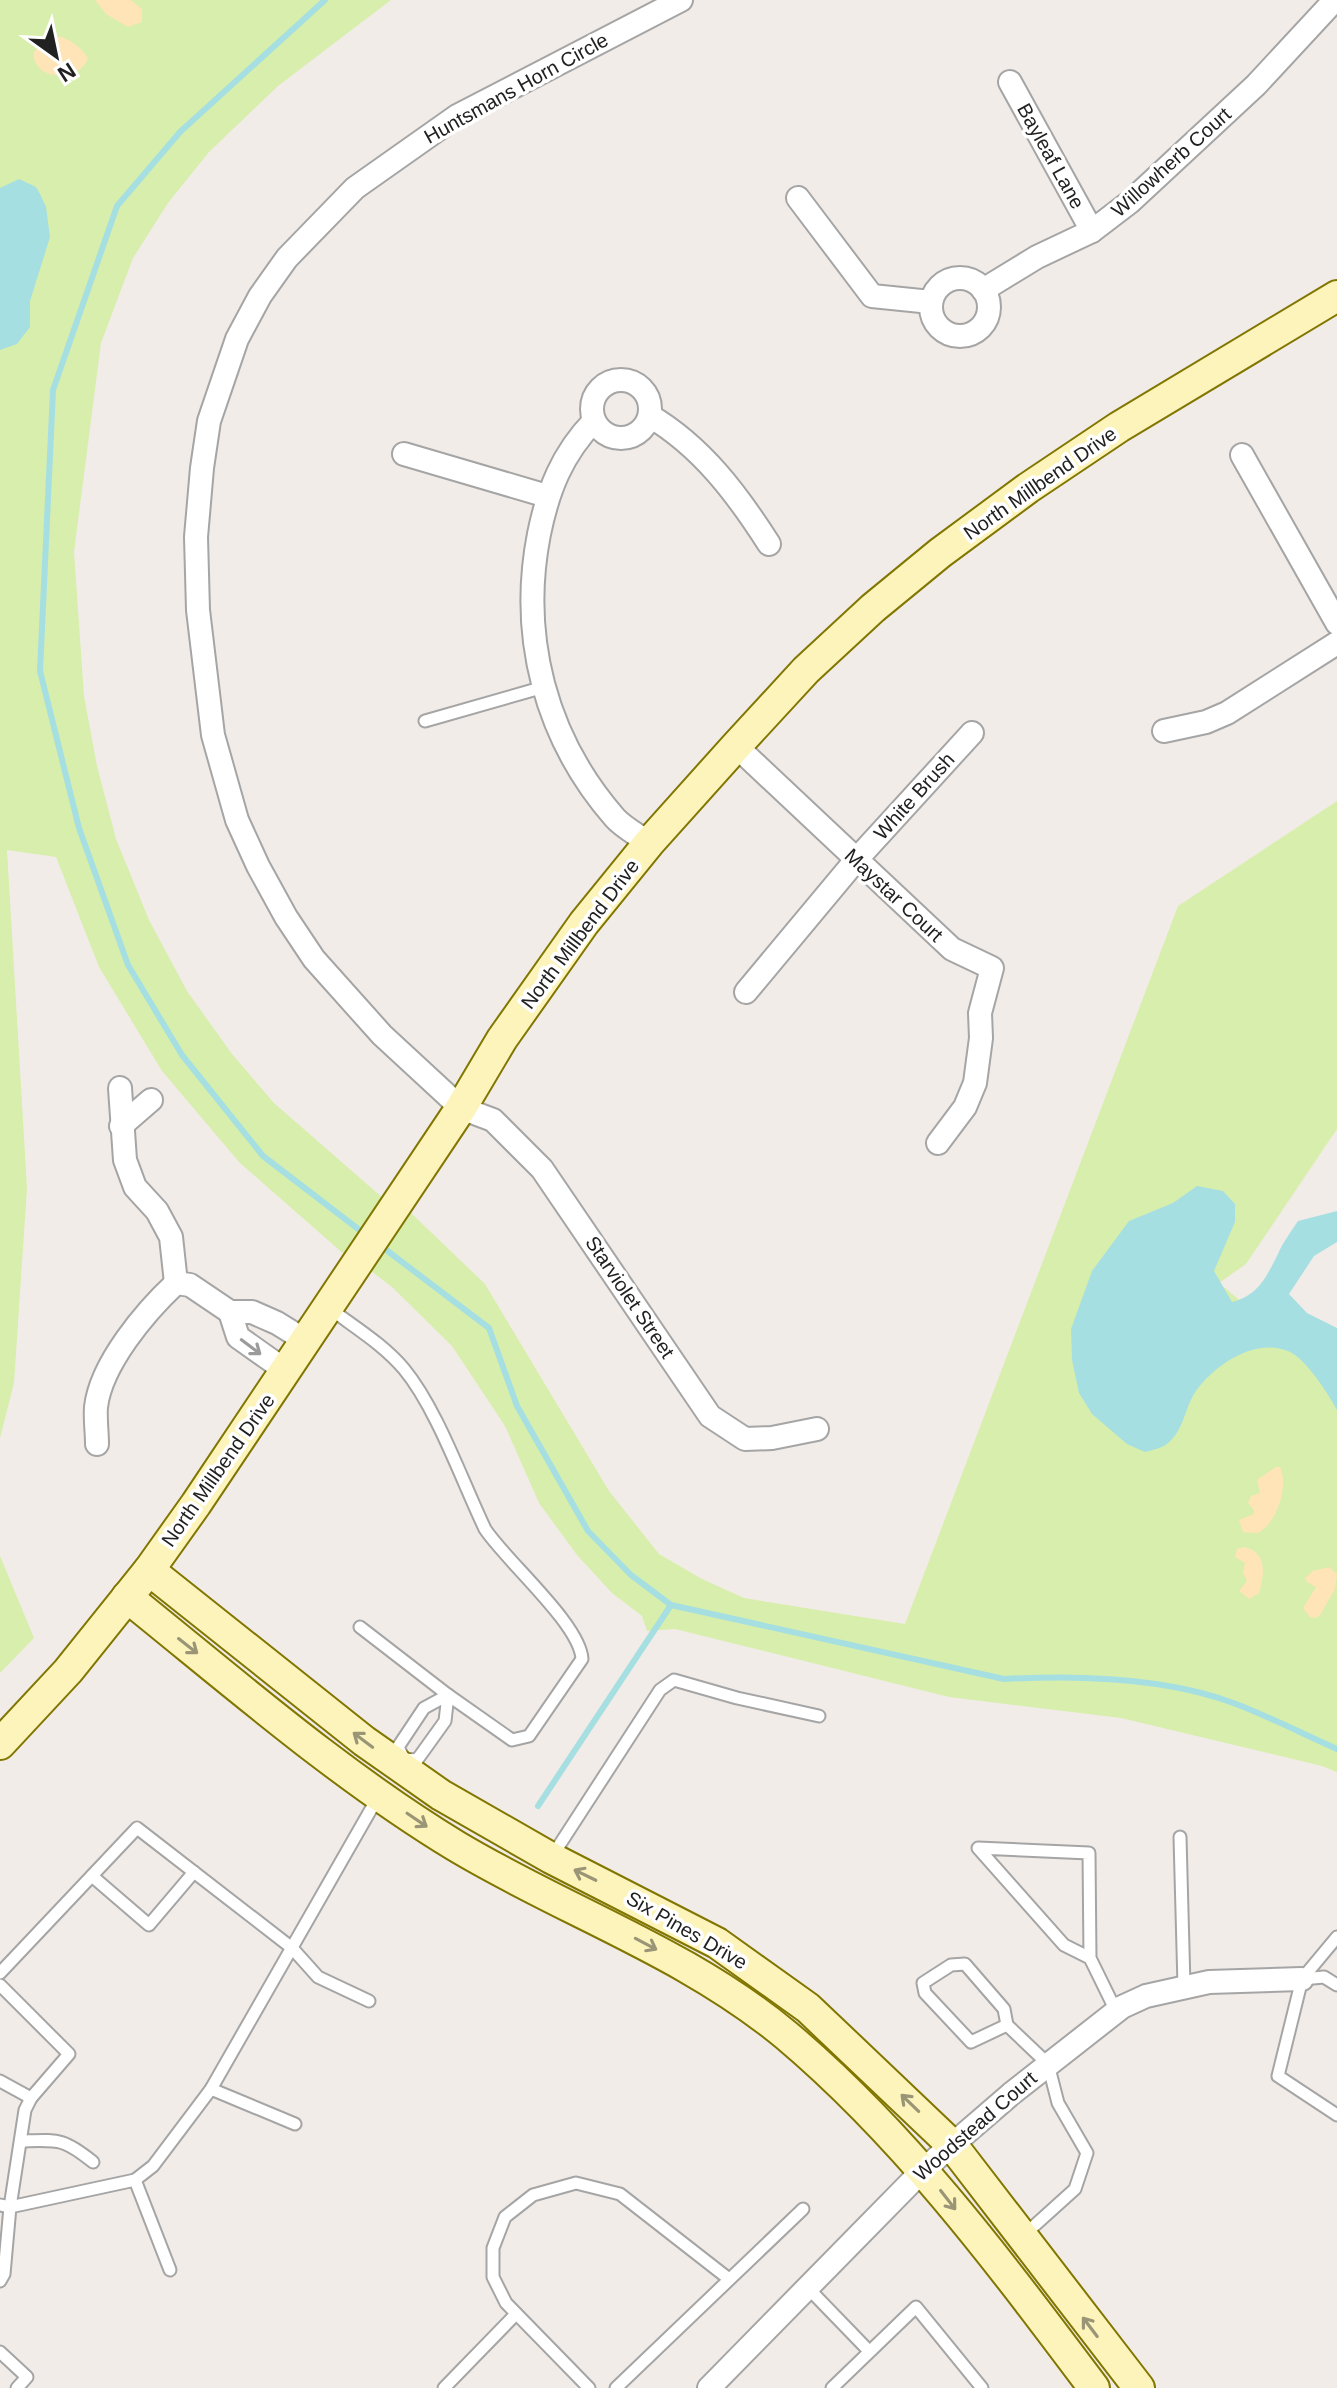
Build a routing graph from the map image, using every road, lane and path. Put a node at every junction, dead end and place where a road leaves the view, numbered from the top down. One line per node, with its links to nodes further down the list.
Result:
1 (681, 0): 27 (street, Huntsmans Horn Circle)
2 (1334, 2): 5 (street, Willowherb Court)
3 (1010, 82): 5 (street, Bayleaf Lane)
4 (798, 198): 8 (street)
5 (1092, 231): 6 (street, Willowherb Court)
6 (983, 290): 8 (street); 8 (street)
7 (1337, 296): 21 (street, North Millbend Drive)
8 (931, 302)
9 (650, 416): 10 (street); 10 (street); 14 (street)
10 (594, 421): 13 (street)
11 (404, 454): 13 (street)
12 (1242, 455): 15 (street)
13 (547, 496): 17 (street)
14 (769, 544)
15 (1337, 623)
16 (1337, 643): 19 (street)
17 (544, 687): 18 (lane); 22 (street)
18 (425, 721)
19 (1164, 731)
20 (972, 733): 23 (street, White Brush)
21 (736, 746): 22 (street, North Millbend Drive); 23 (street, Maystar Court)
22 (649, 843): 27 (street, North Millbend Drive)
23 (856, 860): 24 (street, White Brush); 29 (street, Maystar Court)
24 (746, 992)
25 (120, 1088): 28 (street)
26 (151, 1100): 28 (street)
27 (461, 1108): 31 (street, North Millbend Drive); 35 (street, Starviolet Street)
28 (121, 1126): 30 (street)
29 (938, 1143)
30 (176, 1283): 32 (street); 36 (street)
31 (328, 1306): 33 (street, North Millbend Drive); 40 (lane)
32 (230, 1312): 33 (street); 34 (street, one-way to 34)
33 (306, 1341): 34 (street, North Millbend Drive)
34 (286, 1371): 37 (street, North Millbend Drive)
35 (817, 1429)
36 (97, 1444)
37 (149, 1570): 38 (street, North Millbend Drive); 43 (street, Six Pines Drive, one-way to 37)
38 (127, 1597): 42 (street, North Millbend Drive); 44 (street, Six Pines Drive, one-way to 44)
39 (360, 1627): 40 (lane)
40 (448, 1695): 43 (lane); 43 (lane)
41 (819, 1716): 46 (lane)
42 (0, 1744)
43 (401, 1762): 44 (street); 46 (street, Six Pines Drive)
44 (380, 1794): 50 (lane); 69 (street, Six Pines Drive, one-way to 69)
45 (1180, 1837): 56 (lane)
46 (551, 1858): 67 (street, Six Pines Drive, one-way to 46)
47 (194, 1872): 48 (lane); 48 (lane); 50 (lane)
48 (92, 1876): 52 (lane)
49 (1337, 1937): 53 (lane)
50 (292, 1948): 57 (lane); 62 (lane)
51 (1090, 1958): 51 (lane); 58 (lane)
52 (0, 1973)
53 (1302, 1979): 55 (lane); 56 (street, Woodstead Court); 64 (lane)
54 (0, 1985): 63 (lane)
55 (1337, 1985)
56 (1184, 1986): 58 (street, Woodstead Court)
57 (369, 2001)
58 (1116, 2011): 60 (street, Woodstead Court)
59 (1007, 2025): 59 (lane); 60 (lane)
60 (1048, 2064): 67 (street, Woodstead Court); 73 (lane)
61 (0, 2081): 63 (lane)
62 (211, 2089): 65 (lane); 70 (lane)
63 (31, 2098): 66 (lane)
64 (1337, 2115)
65 (295, 2124)
66 (22, 2141): 68 (lane); 71 (lane)
67 (952, 2145): 69 (street, Woodstead Court); 73 (street, Six Pines Drive)
68 (93, 2162)
69 (924, 2169): 77 (street, Woodstead Court); 88 (street, Six Pines Drive, one-way to 88)
70 (135, 2180): 71 (lane); 74 (lane)
71 (5, 2206): 76 (lane)
72 (803, 2209): 75 (lane)
73 (1022, 2237): 89 (street, Six Pines Drive, one-way to 73)
74 (170, 2270)
75 (729, 2279): 78 (lane); 85 (lane)
76 (0, 2281)
77 (808, 2288): 79 (lane); 86 (street, Woodstead Court)
78 (516, 2314): 83 (lane); 84 (lane)
79 (869, 2351): 81 (lane); 87 (lane)
80 (0, 2352): 82 (lane)
81 (976, 2386)
82 (17, 2388)
83 (444, 2388)
84 (589, 2388)
85 (616, 2388)
86 (709, 2388)
87 (832, 2388)
88 (1094, 2388)
89 (1139, 2388)

